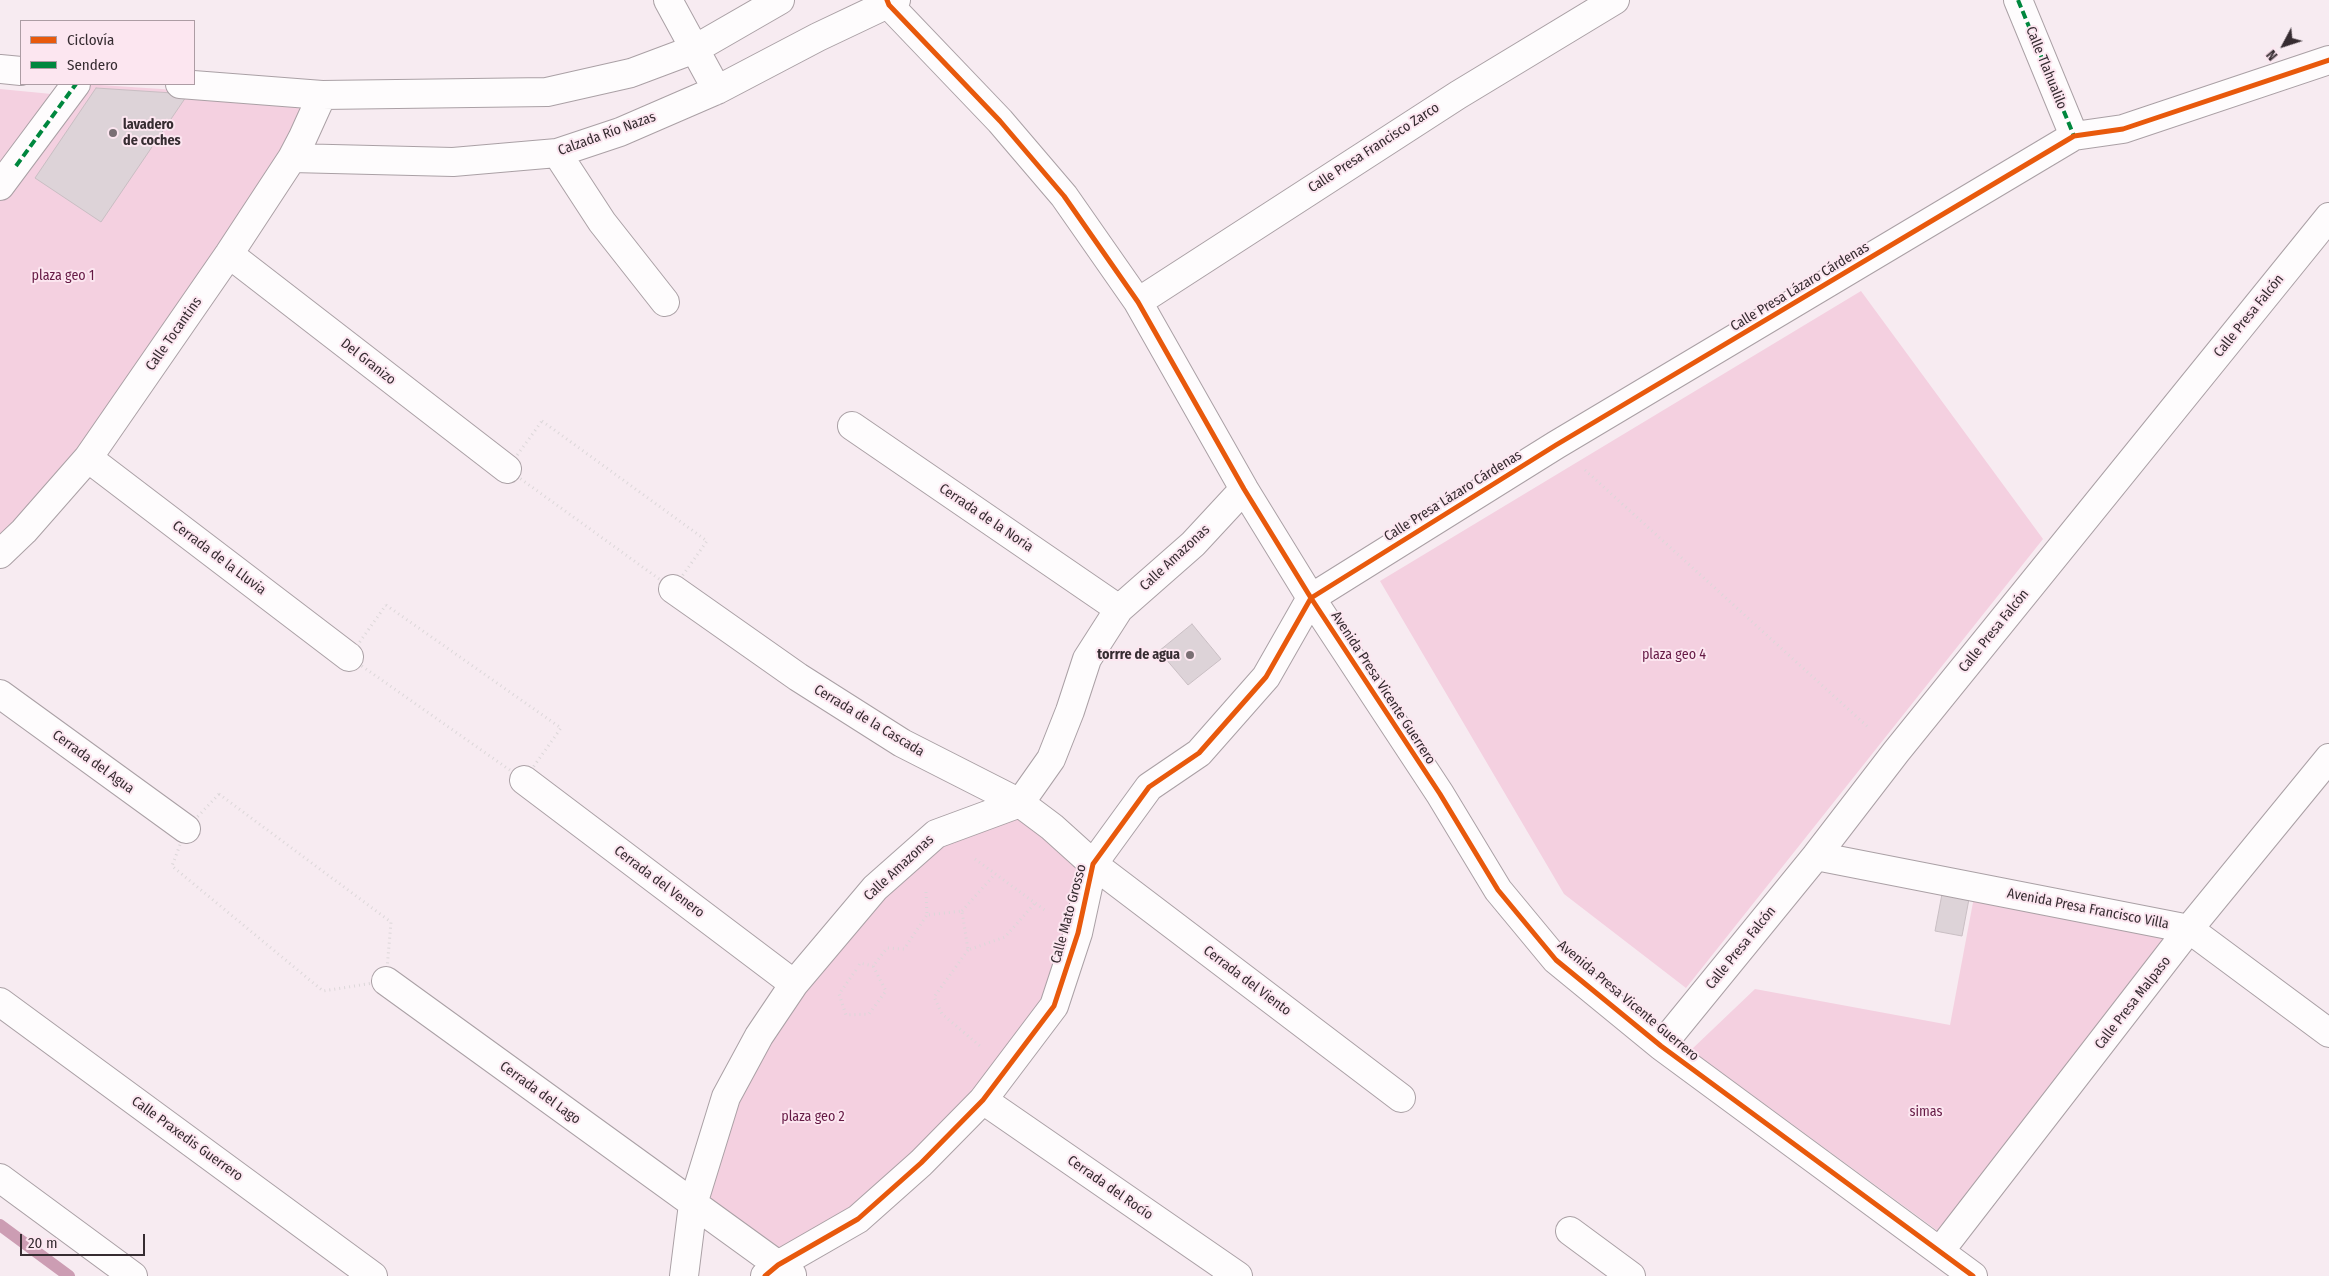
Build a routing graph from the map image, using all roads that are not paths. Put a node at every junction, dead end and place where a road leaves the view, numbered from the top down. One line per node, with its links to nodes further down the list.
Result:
1 (668, 0): 6 (street)
2 (780, 0): 6 (street)
3 (1615, 0): 21 (street, Calle Presa Francisco Zarco)
4 (2018, 0): 14 (street, Calle Tlahualilo)
5 (890, 2): 12 (street, Calzada Río Nazas); 21 (street, Avenida Presa Vicente Guerrero)
6 (695, 49): 12 (street); 13 (street)
7 (2329, 60): 14 (street, Calle Presa Lázaro Cárdenas)
8 (0, 69): 9 (street)
9 (20, 71)
10 (75, 85): 17 (street)
11 (193, 85): 13 (street)
12 (718, 90): 15 (street, Calzada Río Nazas)
13 (322, 95): 16 (street, Calle Tocantins)
14 (2074, 136): 28 (street, Calle Presa Lázaro Cárdenas)
15 (557, 153): 16 (street, Calzada Río Nazas); 20 (street)
16 (292, 158): 19 (street, Calle Tocantins)
17 (8, 176)
18 (2329, 217): 36 (street, Calle Presa Falcón)
19 (229, 254): 23 (street, Calle Tocantins); 24 (street, Del Granizo)
20 (665, 302)
21 (1138, 302): 25 (street, Avenida Presa Vicente Guerrero)
22 (852, 426): 29 (street, Cerrada de la Noria)
23 (88, 458): 26 (street, Calle Tocantins); 30 (street, Cerrada de la Lluvia)
24 (507, 469)
25 (1244, 489): 28 (street, Avenida Presa Vicente Guerrero); 29 (street, Calle Amazonas)
26 (0, 554)
27 (672, 589): 34 (street, Cerrada de la Cascada)
28 (1311, 598): 37 (street, Calle Mato Grosso); 43 (street, Avenida Presa Vicente Guerrero)
29 (1119, 609): 34 (street, Calle Amazonas)
30 (349, 657)
31 (0, 694): 35 (street, Cerrada del Agua)
32 (2329, 758): 38 (street, Calle Presa Malpaso)
33 (524, 780): 40 (street, Cerrada del Venero)
34 (1020, 803): 37 (street, Cerrada de la Cascada); 40 (street, Calle Amazonas)
35 (186, 829)
36 (1816, 856): 38 (street, Avenida Presa Francisco Villa); 43 (street, Calle Presa Falcón)
37 (1092, 864): 44 (street, Cerrada del Viento); 45 (street, Calle Mato Grosso)
38 (2190, 929): 42 (street, Avenida Presa Francisco Villa); 49 (street, Calle Presa Malpaso)
39 (386, 981): 47 (street, Cerrada del Lago)
40 (794, 984): 47 (street, Calle Amazonas)
41 (0, 1002): 52 (street, Calle Praxedis Guerrero)
42 (2329, 1033)
43 (1660, 1046): 49 (street, Avenida Presa Vicente Guerrero)
44 (1401, 1098)
45 (983, 1100): 50 (street, Calle Mato Grosso); 54 (street, Cerrada del Rocío)
46 (0, 1178): 51 (street)
47 (693, 1204): 50 (street, Cerrada del Lago); 53 (street, Calle Amazonas)
48 (1570, 1231): 55 (street)
49 (1940, 1251): 56 (street, Avenida Presa Vicente Guerrero)
50 (779, 1272)
51 (133, 1276)
52 (373, 1276)
53 (684, 1276)
54 (1238, 1276)
55 (1631, 1276)
56 (1973, 1276)

